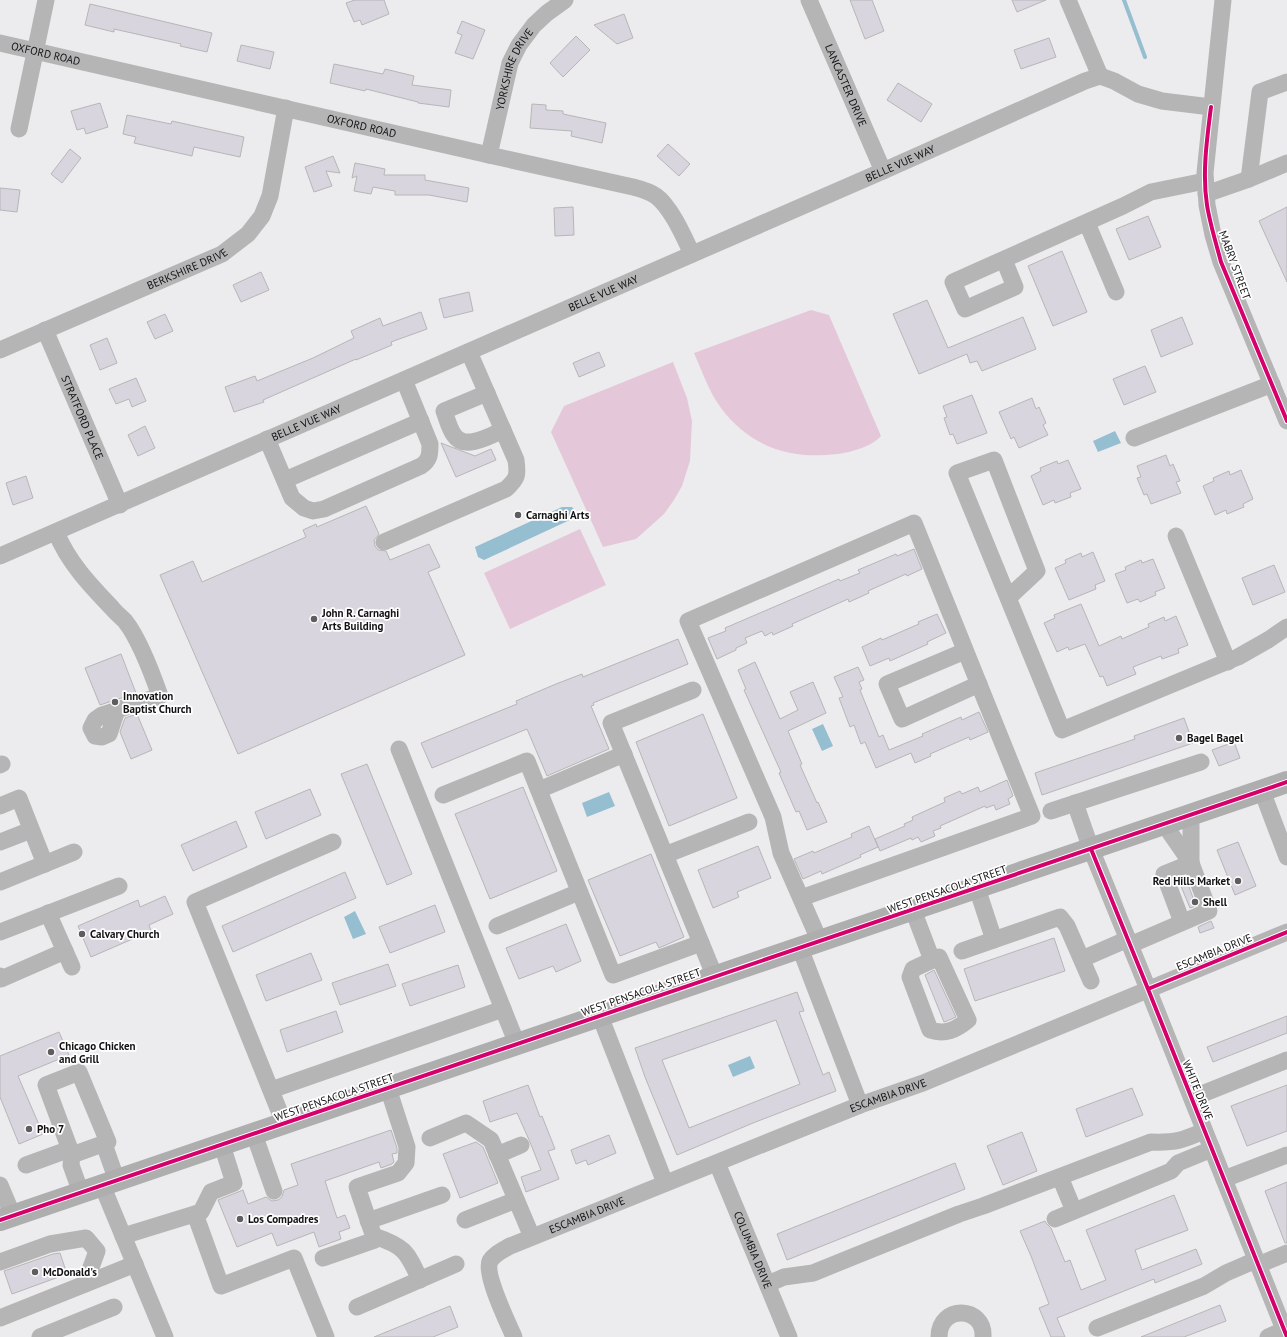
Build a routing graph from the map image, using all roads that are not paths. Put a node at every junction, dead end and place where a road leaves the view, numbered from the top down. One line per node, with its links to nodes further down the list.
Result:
1 (46, 0): 7 (street)
2 (565, 0): 13 (street, YORKSHIRE DRIVE)
3 (809, 0): 15 (street, LANCASTER DRIVE)
4 (1068, 0): 8 (street)
5 (1223, 0): 10 (street, MABRY STREET)
6 (0, 43): 7 (street, OXFORD ROAD)
7 (35, 51): 11 (street, OXFORD ROAD); 12 (street)
8 (1100, 76): 10 (street); 15 (street, BELLE VUE WAY)
9 (1287, 82): 16 (street)
10 (1211, 107): 17 (street, MABRY STREET)
11 (286, 108): 13 (street, OXFORD ROAD); 22 (street, BERKSHIRE DRIVE)
12 (19, 129)
13 (489, 155): 19 (street, OXFORD ROAD)
14 (1287, 163): 16 (street)
15 (883, 171): 19 (street, BELLE VUE WAY)
16 (1248, 179): 17 (street)
17 (1206, 188): 18 (street); 26 (street, MABRY STREET)
18 (1087, 223): 20 (street); 21 (street)
19 (692, 254): 24 (street, BELLE VUE WAY)
20 (1004, 260)
21 (1116, 292)
22 (45, 330): 23 (street, BERKSHIRE DRIVE); 34 (street, STRATFORD PLACE)
23 (0, 350)
24 (468, 352): 25 (street, BELLE VUE WAY); 27 (street)
25 (404, 380): 29 (street); 32 (street, BELLE VUE WAY)
26 (1272, 384): 28 (street, MABRY STREET); 31 (street)
27 (487, 393): 30 (street); 30 (street)
28 (1286, 418)
29 (421, 420): 33 (street); 33 (street)
30 (503, 430): 37 (street)
31 (1134, 438)
32 (268, 439): 33 (street); 34 (street, BELLE VUE WAY)
33 (285, 480)
34 (120, 505): 35 (street, BELLE VUE WAY)
35 (56, 532): 38 (street, BELLE VUE WAY); 45 (street)
36 (1176, 536): 42 (street)
37 (384, 542)
38 (0, 556)
39 (1008, 598): 39 (street); 42 (street)
40 (1287, 627): 42 (street)
41 (965, 651): 43 (street); 43 (street); 73 (street)
42 (1228, 662)
43 (979, 684): 73 (street)
44 (693, 690): 47 (street)
45 (117, 710)
46 (398, 749): 93 (street)
47 (624, 754): 50 (street); 65 (street)
48 (1201, 762): 53 (street)
49 (1287, 782): 51 (main road, WEST PENSACOLA STREET)
50 (539, 790): 52 (street); 72 (street)
51 (1262, 791): 56 (main road, WEST PENSACOLA STREET); 60 (street)
52 (443, 795)
53 (1075, 803): 55 (street); 63 (street, WHITE DRIVE)
54 (0, 806): 59 (street)
55 (1051, 811)
56 (1191, 815): 58 (main road, WEST PENSACOLA STREET); 67 (street)
57 (749, 822): 65 (street)
58 (1164, 824): 63 (main road, WEST PENSACOLA STREET); 67 (street)
59 (31, 830): 61 (street); 68 (street)
60 (1282, 830): 66 (street)
61 (0, 842)
62 (333, 842): 98 (street)
63 (1091, 850): 71 (main road, WEST PENSACOLA STREET); 81 (street, WHITE DRIVE)
64 (74, 852): 68 (street)
65 (665, 855): 82 (street)
66 (1287, 857)
67 (1191, 863): 76 (street); 76 (street)
68 (45, 864): 69 (street)
69 (0, 882)
70 (119, 886): 75 (street)
71 (977, 888): 74 (main road, WEST PENSACOLA STREET); 80 (street)
72 (579, 892): 77 (street); 82 (street)
73 (801, 898): 83 (street)
74 (913, 910): 83 (main road, WEST PENSACOLA STREET); 87 (street)
75 (48, 913): 78 (street); 84 (street)
76 (1182, 922): 81 (street)
77 (497, 926)
78 (0, 932)
79 (1287, 932): 92 (street, ESCAMBIA DRIVE)
80 (994, 940): 85 (street); 86 (street)
81 (1129, 942): 86 (street); 92 (street, WHITE DRIVE)
82 (701, 943): 90 (street)
83 (810, 945): 90 (main road, WEST PENSACOLA STREET); 100 (street)
84 (65, 951): 88 (street); 89 (street)
85 (962, 951)
86 (1082, 959): 91 (street)
87 (932, 960)
88 (72, 967)
89 (0, 976)
90 (715, 977): 94 (main road, WEST PENSACOLA STREET)
91 (1091, 981)
92 (1148, 989): 99 (street, WHITE DRIVE); 100 (street, ESCAMBIA DRIVE)
93 (503, 1009): 95 (street); 98 (street)
94 (600, 1016): 95 (main road, WEST PENSACOLA STREET); 117 (street)
95 (517, 1044): 97 (main road, WEST PENSACOLA STREET)
96 (1287, 1060): 99 (street)
97 (388, 1088): 101 (main road, WEST PENSACOLA STREET); 128 (street)
98 (271, 1090): 101 (street)
99 (1192, 1098): 102 (street, WHITE DRIVE)
100 (860, 1105): 112 (street, ESCAMBIA DRIVE)
101 (284, 1123): 103 (main road, WEST PENSACOLA STREET)
102 (1204, 1131): 108 (street, WHITE DRIVE); 114 (street)
103 (254, 1134): 106 (main road, WEST PENSACOLA STREET); 119 (street)
104 (430, 1138): 110 (street)
105 (104, 1144): 109 (street); 109 (street); 116 (street)
106 (222, 1145): 116 (main road, WEST PENSACOLA STREET); 124 (street)
107 (521, 1145): 110 (street)
108 (1212, 1149): 115 (street, WHITE DRIVE); 123 (street)
109 (71, 1152): 113 (street); 120 (street)
110 (497, 1155): 122 (street)
111 (1287, 1155): 115 (street)
112 (717, 1163): 117 (street, ESCAMBIA DRIVE); 139 (street, COLUMBIA DRIVE)
113 (26, 1165)
114 (1060, 1177): 123 (street); 139 (street)
115 (1224, 1179): 134 (street, WHITE DRIVE)
116 (109, 1183): 120 (main road, WEST PENSACOLA STREET); 129 (street)
117 (666, 1183): 130 (street, ESCAMBIA DRIVE)
118 (0, 1185): 125 (street)
119 (274, 1191)
120 (81, 1192): 125 (main road, WEST PENSACOLA STREET)
121 (442, 1195): 128 (street)
122 (516, 1200): 127 (street); 130 (street)
123 (1074, 1211): 126 (street)
124 (195, 1214): 129 (street); 148 (street)
125 (6, 1218)
126 (1055, 1219)
127 (465, 1220)
128 (371, 1228): 132 (street); 137 (street)
129 (123, 1236): 135 (street)
130 (532, 1237): 145 (street, ESCAMBIA DRIVE)
131 (1287, 1253): 134 (street)
132 (323, 1258)
133 (0, 1262): 138 (street)
134 (1257, 1263): 143 (street); 144 (street, WHITE DRIVE)
135 (135, 1264): 138 (street); 147 (street)
136 (456, 1264): 137 (street)
137 (420, 1280): 141 (street)
138 (85, 1284): 142 (street)
139 (768, 1284): 149 (street, COLUMBIA DRIVE)
140 (114, 1306): 146 (street)
141 (356, 1307)
142 (3, 1311)
143 (1097, 1328)
144 (1285, 1334): 152 (street)
145 (508, 1335)
146 (40, 1337)
147 (165, 1337)
148 (326, 1337)
149 (789, 1337)
150 (939, 1337): 151 (street)
151 (983, 1337)
152 (1268, 1337)

